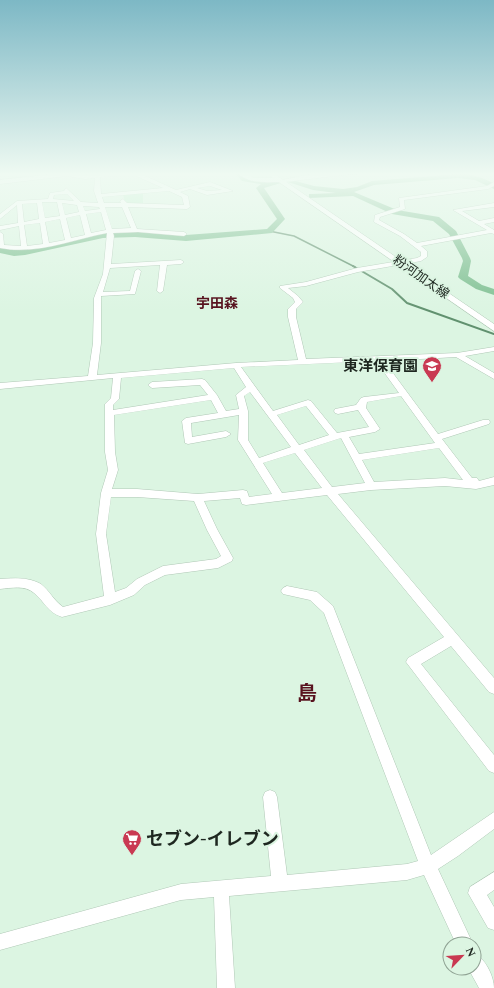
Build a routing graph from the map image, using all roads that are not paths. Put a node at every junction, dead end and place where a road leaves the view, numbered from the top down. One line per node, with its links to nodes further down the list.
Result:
1 (20, 219): 13 (street)
2 (51, 219): 11 (street)
3 (63, 219): 21 (street)
4 (84, 219): 20 (street)
5 (107, 219): 18 (street)
6 (130, 219): 15 (street)
7 (340, 219): 28 (main road, 粉河加太線)
8 (376, 219): 23 (street)
9 (471, 219): 12 (street)
10 (494, 220): 12 (street)
11 (42, 221): 13 (street); 22 (street)
12 (478, 223): 16 (street)
13 (21, 225): 14 (street); 24 (street)
14 (0, 228)
15 (135, 231): 18 (street); 19 (street)
16 (491, 232): 23 (street)
17 (0, 234): 24 (street)
18 (111, 234): 20 (street); 29 (street)
19 (184, 234)
20 (88, 235): 21 (street)
21 (68, 240): 22 (street)
22 (46, 244): 24 (street)
23 (418, 245): 28 (street)
24 (24, 248)
25 (169, 254): 26 (street)
26 (167, 262): 27 (street); 29 (street); 31 (street)
27 (181, 262)
28 (403, 262): 33 (main road, 粉河加太線); 34 (main road, 粉河加太線); 38 (street)
29 (107, 266): 32 (street)
30 (138, 271): 32 (street)
31 (160, 291)
32 (99, 294): 42 (street)
33 (494, 322)
34 (494, 328)
35 (494, 349): 36 (street)
36 (457, 355): 37 (street); 41 (street)
37 (378, 358): 38 (street); 57 (street)
38 (303, 362): 39 (street)
39 (236, 365): 40 (street); 45 (street)
40 (117, 376): 42 (street); 51 (street)
41 (494, 377)
42 (92, 378): 44 (street)
43 (152, 385): 47 (street)
44 (0, 386)
45 (251, 388): 49 (street); 53 (street)
46 (398, 395): 48 (street)
47 (214, 397): 51 (street); 52 (street)
48 (362, 407): 50 (street); 56 (street)
49 (244, 411): 52 (street); 60 (street)
50 (338, 412)
51 (110, 413): 66 (street)
52 (223, 414): 55 (street)
53 (271, 414): 56 (street); 58 (street)
54 (486, 422): 57 (street)
55 (226, 434)
56 (339, 436): 58 (street); 59 (street)
57 (438, 442): 59 (street); 63 (street)
58 (298, 449): 60 (street); 65 (street)
59 (356, 458): 64 (street)
60 (256, 462): 67 (street)
61 (494, 477): 63 (street)
62 (494, 481): 63 (street)
63 (471, 483): 64 (street)
64 (371, 486): 65 (street)
65 (329, 490): 67 (street); 72 (street)
66 (106, 493): 68 (street); 71 (street)
67 (279, 497): 68 (street)
68 (198, 498): 71 (street)
69 (0, 584): 71 (street)
70 (287, 591): 77 (street)
71 (110, 600)
72 (452, 639): 73 (street); 74 (street)
73 (494, 688)
74 (494, 766)
75 (270, 797): 79 (street)
76 (494, 820): 77 (street)
77 (428, 866): 79 (street); 82 (street)
78 (494, 880): 81 (street)
79 (280, 883): 80 (street)
80 (220, 888): 83 (street); 85 (street)
81 (494, 922)
82 (461, 936)
83 (0, 942)
84 (482, 976): 86 (street)
85 (226, 988)
86 (489, 988)

